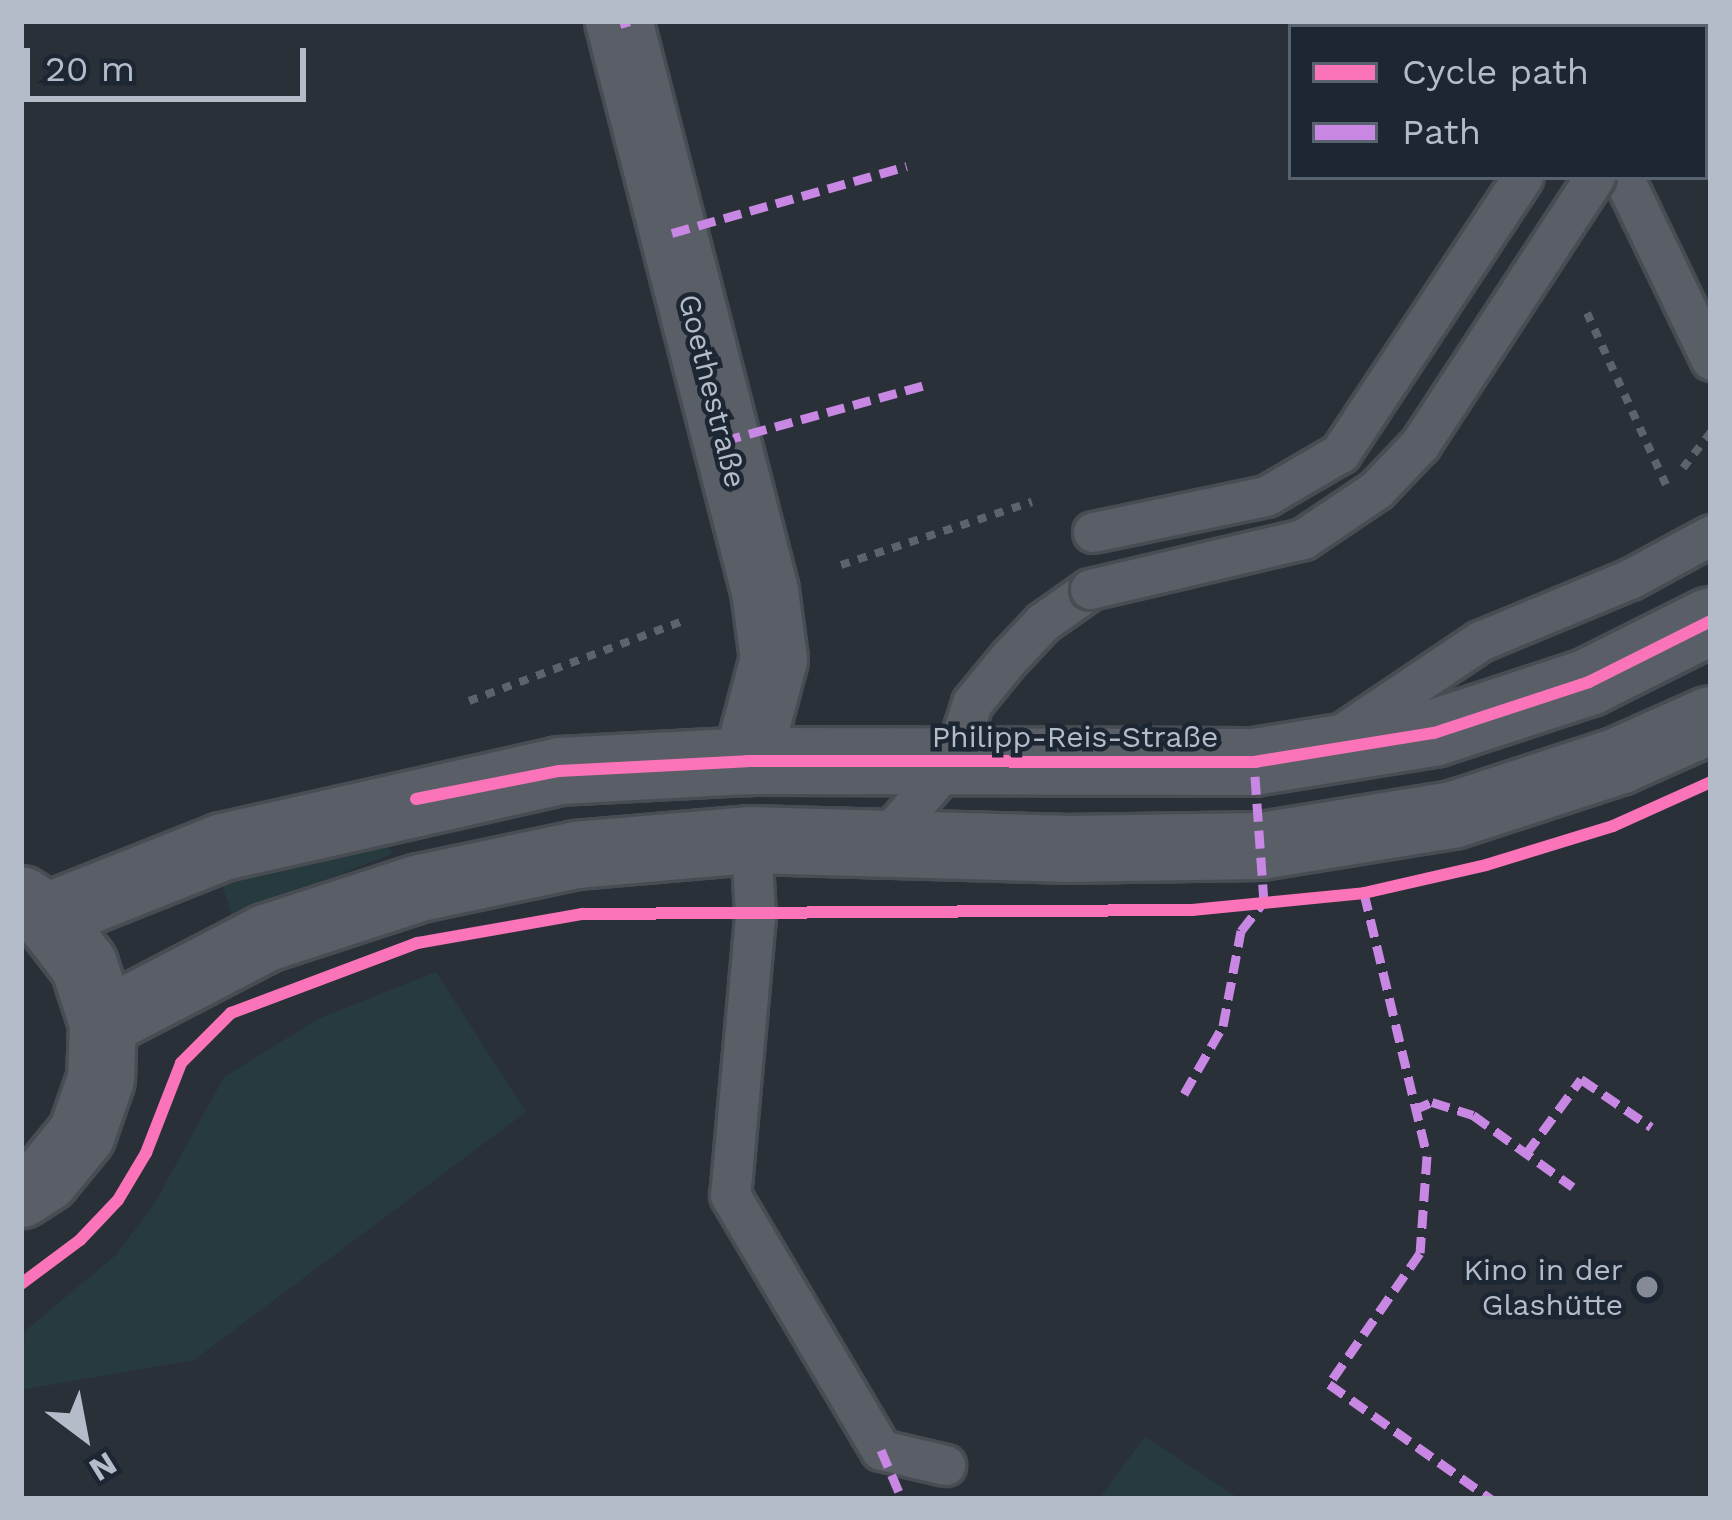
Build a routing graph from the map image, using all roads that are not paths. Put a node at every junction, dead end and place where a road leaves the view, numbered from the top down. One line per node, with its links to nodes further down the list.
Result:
1 (620, 21): 14 (street, Goethestraße)
2 (1521, 180): 6 (lane, bridge)
3 (1593, 180): 12 (lane, bridge)
4 (1624, 180): 5 (lane)
5 (1711, 359)
6 (1093, 532)
7 (1711, 536): 11 (lane)
8 (1711, 621): 11 (street, Philipp-Reis-Straße)
9 (1711, 683): 13 (lane)
10 (1711, 720): 13 (street)
11 (1315, 752): 12 (street, Philipp-Reis-Straße)
12 (954, 759): 14 (street, Philipp-Reis-Straße); 16 (lane)
13 (1621, 760): 16 (street)
14 (747, 761): 17 (street, Philipp-Reis-Straße)
15 (751, 840): 16 (street); 18 (street); 20 (lane)
16 (880, 844)
17 (34, 909): 18 (street)
18 (103, 1023): 19 (street)
19 (21, 1194)
20 (946, 1465)

